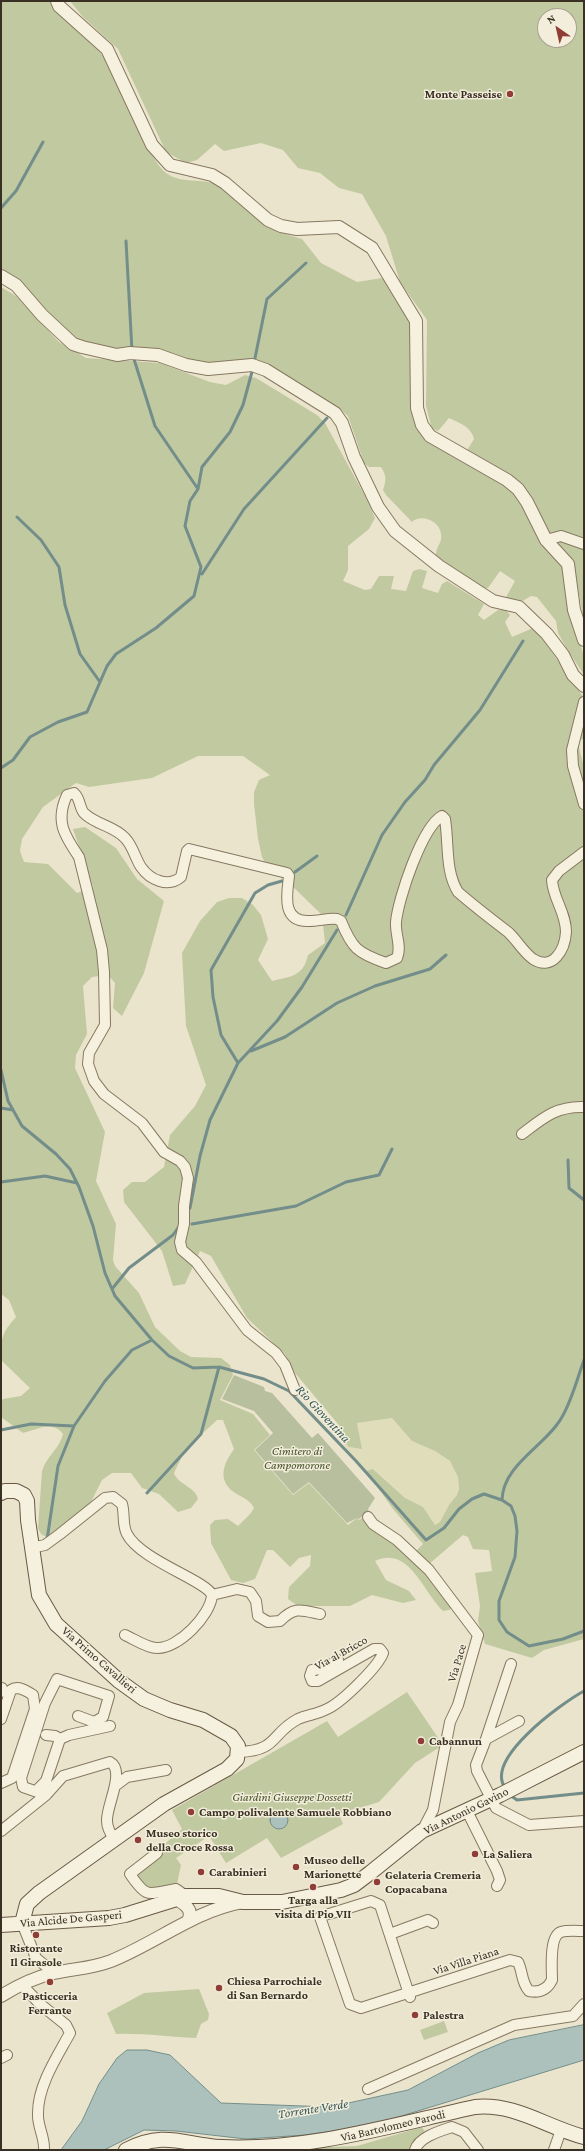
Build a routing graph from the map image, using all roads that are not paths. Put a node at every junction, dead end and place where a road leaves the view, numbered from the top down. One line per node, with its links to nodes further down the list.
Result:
1 (57, 1): 3 (street)
2 (1, 276): 6 (street)
3 (546, 540): 4 (street); 5 (street)
4 (584, 544)
5 (584, 640)
6 (584, 686)
7 (584, 702): 8 (street)
8 (584, 804)
9 (584, 852): 12 (street)
10 (584, 1106): 11 (street)
11 (522, 1134)
12 (295, 1390)
13 (1, 1493): 15 (main road, Via Primo Cavallieri)
14 (368, 1516): 38 (street, Via Pace)
15 (31, 1548): 16 (street); 28 (main road, Via Primo Cavallieri)
16 (212, 1595): 17 (street); 18 (street)
17 (320, 1614)
18 (125, 1635)
19 (338, 1660): 28 (street, Via al Bricco)
20 (510, 1664): 27 (street)
21 (78, 1716): 33 (street)
22 (1, 1719): 31 (street)
23 (519, 1721): 27 (street)
24 (110, 1726): 26 (street)
25 (46, 1734): 26 (street)
26 (60, 1739): 33 (street)
27 (486, 1739): 34 (street)
28 (239, 1752): 39 (main road)
29 (584, 1752): 34 (main road, Via Antonio Gavino)
30 (166, 1770): 32 (street)
31 (1, 1783)
32 (115, 1786): 33 (street); 39 (street)
33 (46, 1796): 37 (street)
34 (495, 1797): 35 (main road, Via Antonio Gavino); 36 (street)
35 (467, 1811): 38 (main road, Via Antonio Gavino); 41 (street)
36 (584, 1821)
37 (3, 1828)
38 (422, 1831): 43 (main road, Via Antonio Gavino)
39 (114, 1839): 45 (main road)
40 (157, 1853): 42 (street)
41 (497, 1886)
42 (181, 1897): 43 (main road, Via Antonio Gavino); 44 (street); 45 (main road, Via Alcide De Gasperi)
43 (243, 1902): 44 (street, Via Antonio Gavino)
44 (188, 1921): 52 (street, Via Antonio Gavino)
45 (22, 1923): 48 (main road, Via Alcide De Gasperi); 52 (street)
46 (433, 1923): 50 (street)
47 (584, 1924): 49 (street)
48 (1, 1925)
49 (584, 1930): 51 (street); 54 (street, Via Villa Piana)
50 (390, 1934): 54 (street); 54 (street)
51 (584, 1936)
52 (54, 1973): 53 (street, Via Antonio Gavino)
53 (22, 1984): 55 (street, Via Antonio Gavino); 60 (street)
54 (409, 1995)
55 (1, 1996)
56 (584, 2004): 57 (street)
57 (368, 2089)
58 (561, 2130): 59 (main road, Via Bartolomeo Parodi); 61 (main road, Via Bartolomeo Parodi); 64 (street)
59 (584, 2136)
60 (44, 2150)
61 (126, 2150)
62 (415, 2150): 63 (street)
63 (478, 2150)
64 (554, 2150)

